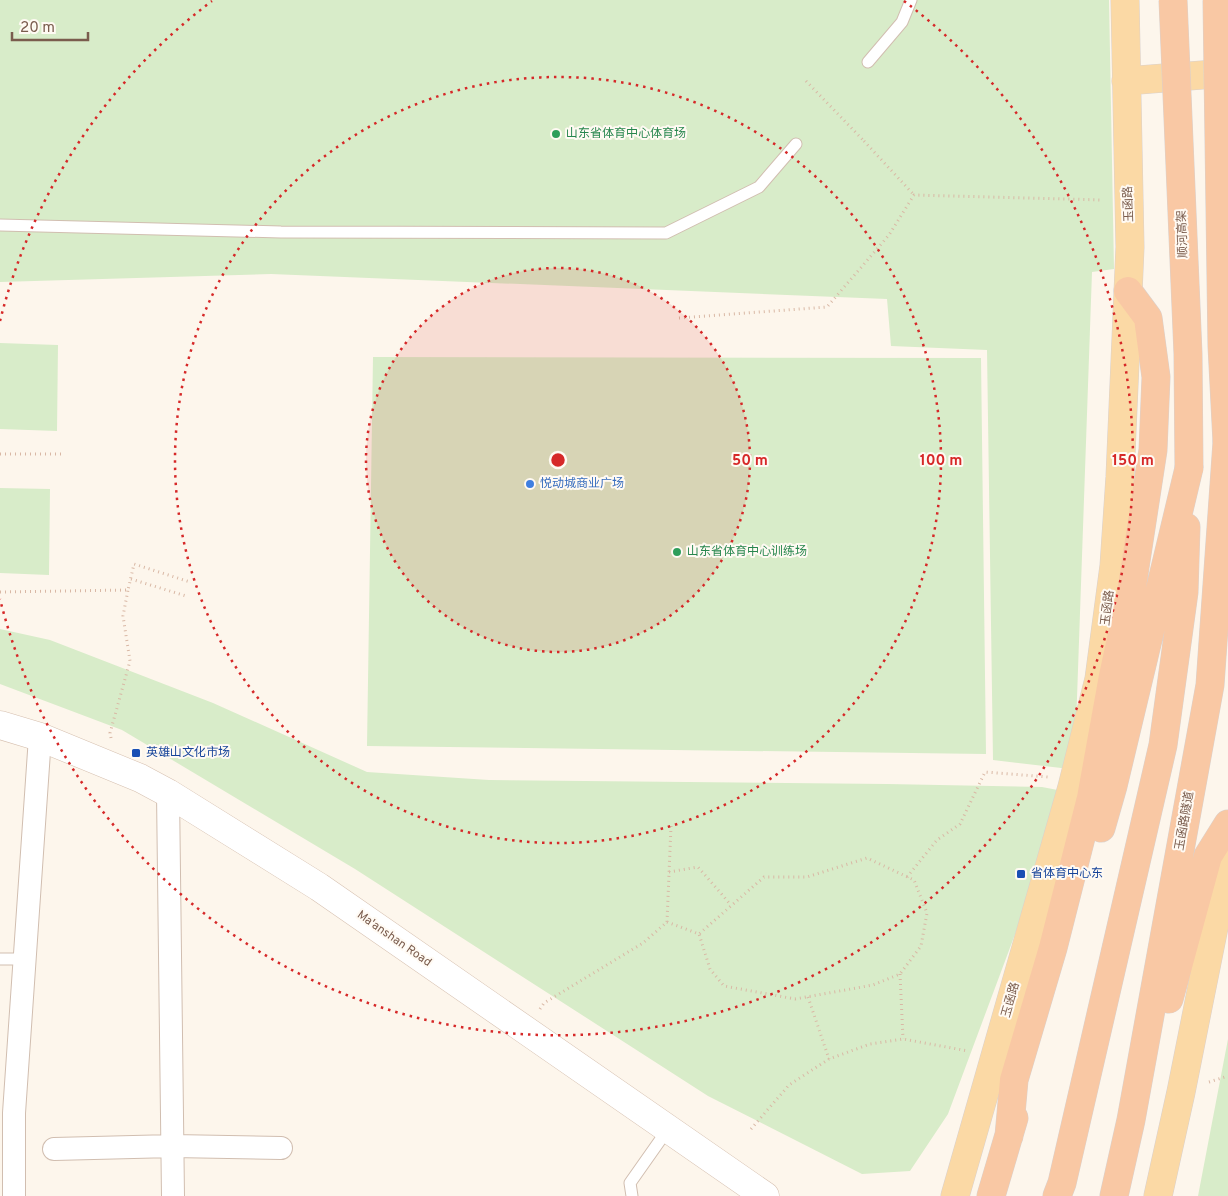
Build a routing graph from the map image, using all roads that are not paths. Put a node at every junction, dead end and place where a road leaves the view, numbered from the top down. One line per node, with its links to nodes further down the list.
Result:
1 (911, 0): 5 (lane)
2 (1125, 0): 7 (main road, 玉函路)
3 (1173, 0): 12 (highway, 顺河高架, bridge)
4 (1217, 0): 11 (highway, bridge)
5 (868, 62)
6 (1228, 73): 7 (main road)
7 (1126, 81): 10 (main road, 玉函路)
8 (796, 144): 9 (lane)
9 (0, 225)
10 (1128, 291): 22 (highway); 31 (main road, 玉函路)
11 (1227, 444): 20 (highway, 玉函路隧道)
12 (1189, 468): 22 (highway); 26 (highway)
13 (0, 725): 14 (main road, Ma'anshan Road)
14 (40, 737): 15 (main road, Ma'anshan Road); 19 (street)
15 (168, 793): 21 (main road, Ma'anshan Road); 23 (street)
16 (1228, 824): 20 (highway)
17 (1228, 857): 34 (main road)
18 (0, 959): 19 (lane)
19 (26, 959): 27 (street)
20 (1131, 1120): 33 (highway, 玉函路隧道)
21 (668, 1129): 29 (lane); 30 (main road, Ma'anshan Road)
22 (1009, 1136): 32 (highway)
23 (173, 1146): 24 (street); 25 (street); 28 (street)
24 (281, 1148)
25 (54, 1149)
26 (1061, 1192)
27 (14, 1196)
28 (173, 1196)
29 (632, 1196)
30 (765, 1196)
31 (955, 1196)
32 (991, 1196)
33 (1114, 1196)
34 (1158, 1196)

